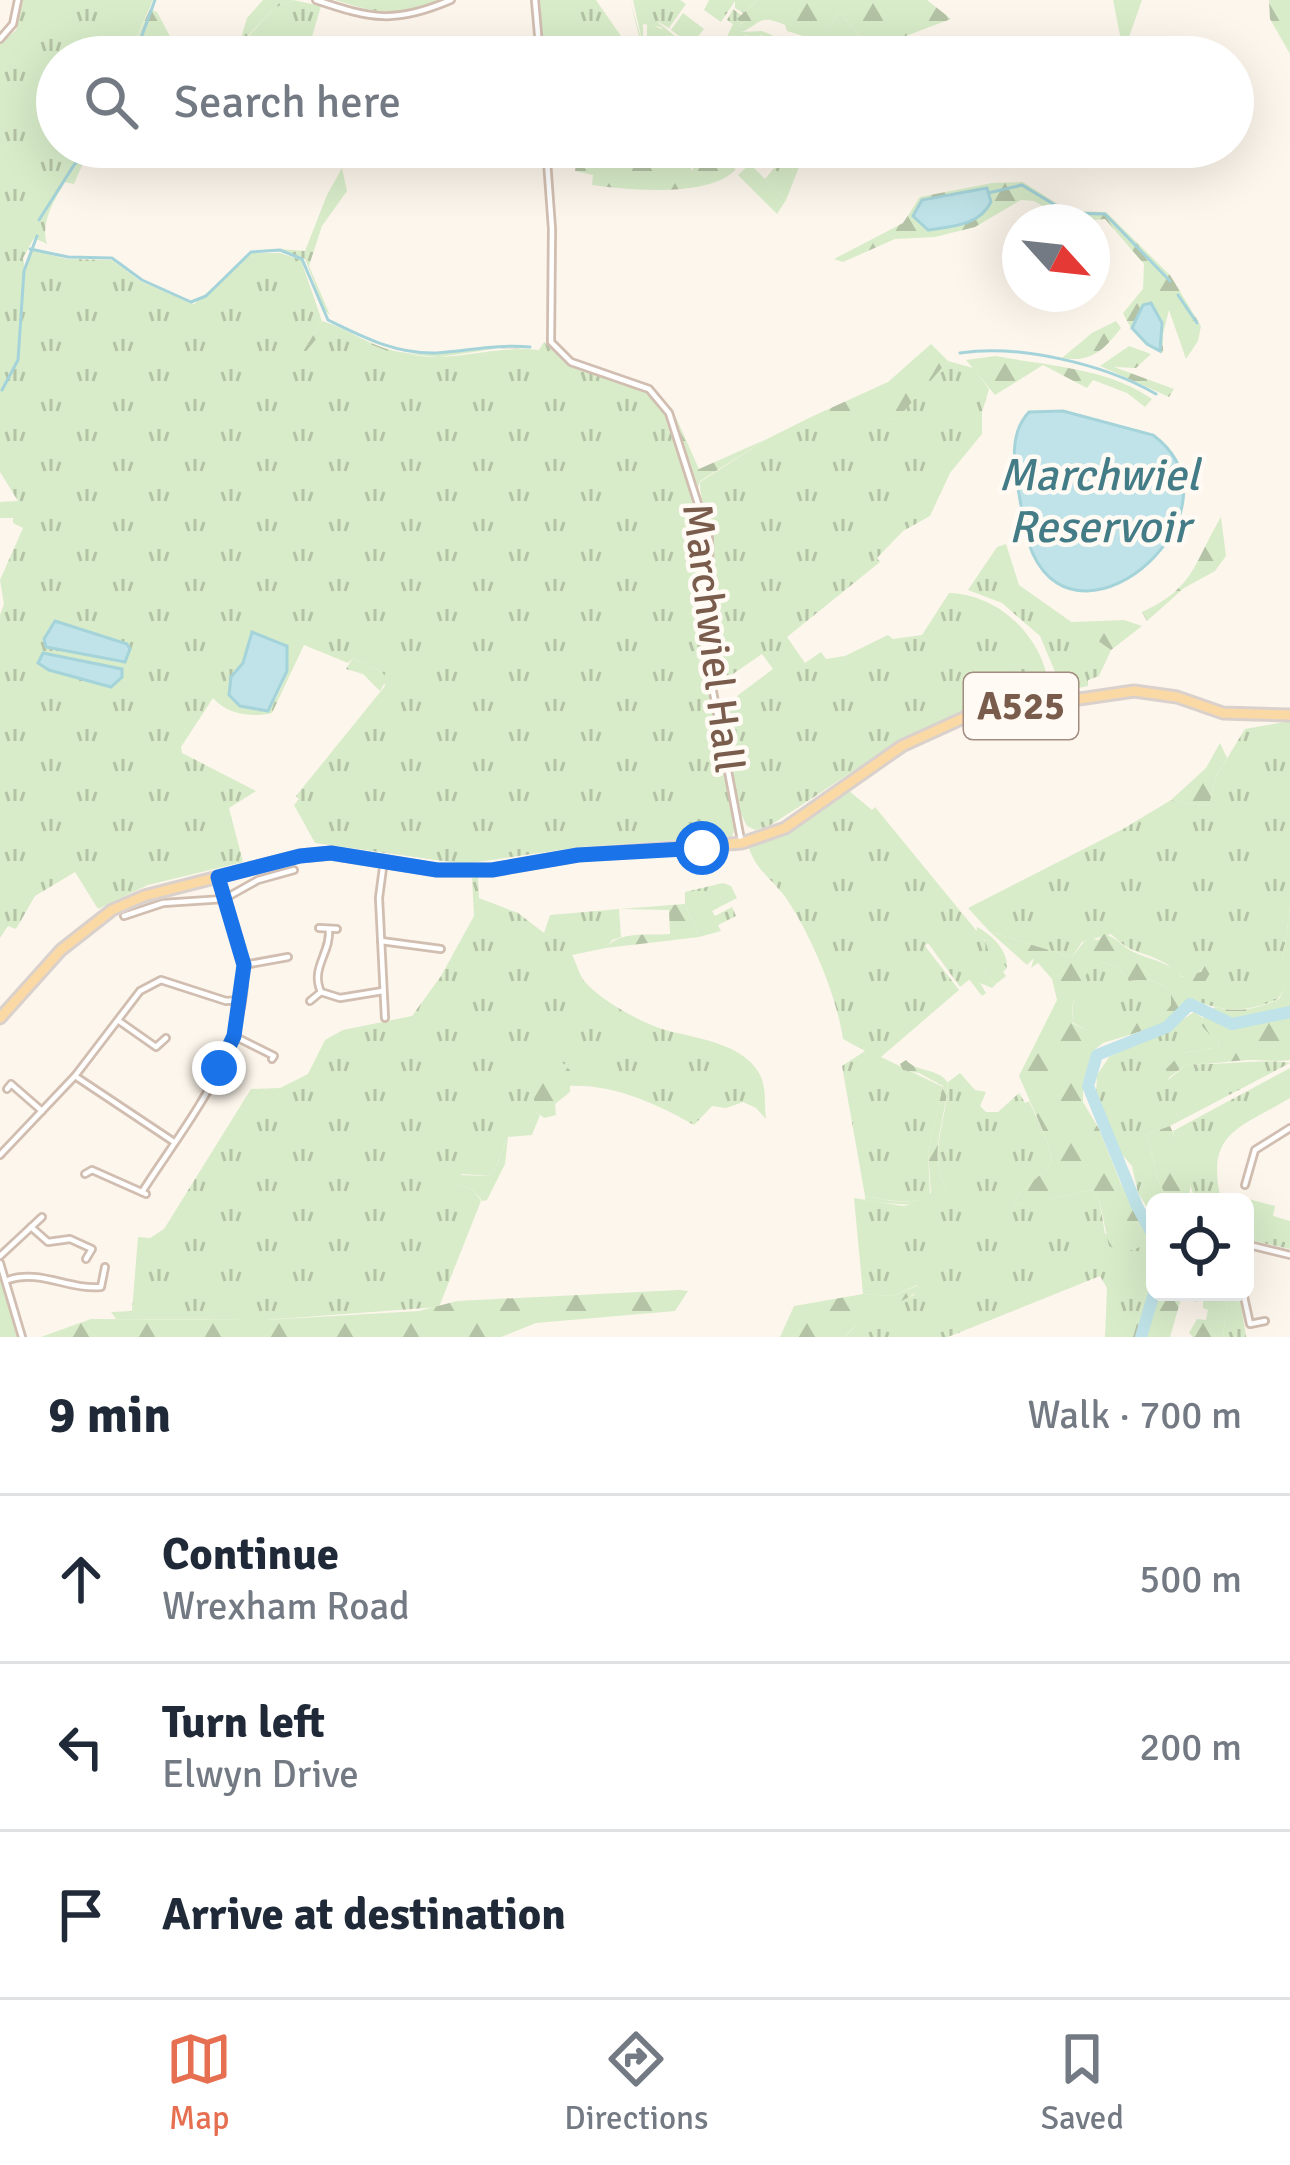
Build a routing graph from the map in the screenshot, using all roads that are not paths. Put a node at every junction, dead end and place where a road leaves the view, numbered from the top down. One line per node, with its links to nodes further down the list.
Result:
1 (18, 0): 6 (street)
2 (316, 0): 3 (street)
3 (451, 0)
4 (536, 0): 5 (street)
5 (539, 36)
6 (0, 38)
7 (548, 168): 9 (street, Marchwiel Hall)
8 (1290, 716): 9 (main road, A525)
9 (742, 843): 10 (main road, A525)
10 (384, 860): 13 (main road, A525); 18 (street)
11 (295, 870): 12 (street)
12 (281, 872): 14 (street); 15 (street)
13 (218, 877): 15 (street); 26 (main road, A525)
14 (283, 881)
15 (224, 899): 16 (street); 21 (street)
16 (135, 922)
17 (319, 928): 23 (street)
18 (380, 941): 19 (street); 22 (street)
19 (441, 949)
20 (283, 961): 21 (street)
21 (244, 965): 24 (street)
22 (383, 991): 23 (street); 27 (street)
23 (321, 992): 25 (street)
24 (241, 1000): 28 (street); 29 (street)
25 (310, 1001)
26 (0, 1018)
27 (385, 1018)
28 (119, 1021): 30 (street); 32 (street)
29 (234, 1036): 31 (street); 36 (street)
30 (166, 1039)
31 (274, 1055)
32 (75, 1076): 34 (street); 36 (street)
33 (7, 1089): 34 (street)
34 (42, 1111): 37 (street)
35 (1290, 1127): 39 (street)
36 (174, 1142): 40 (street)
37 (0, 1155)
38 (1243, 1157): 39 (street)
39 (1252, 1158): 41 (street)
40 (90, 1169)
41 (1245, 1185)
42 (42, 1217): 43 (street)
43 (31, 1228): 46 (street); 47 (street)
44 (1254, 1246): 45 (street)
45 (1290, 1255)
46 (86, 1258)
47 (0, 1260): 49 (street)
48 (105, 1268): 50 (street)
49 (8, 1280): 50 (street); 54 (street)
50 (101, 1287): 51 (street)
51 (112, 1291)
52 (1245, 1301): 53 (street)
53 (1265, 1321)
54 (22, 1337)

